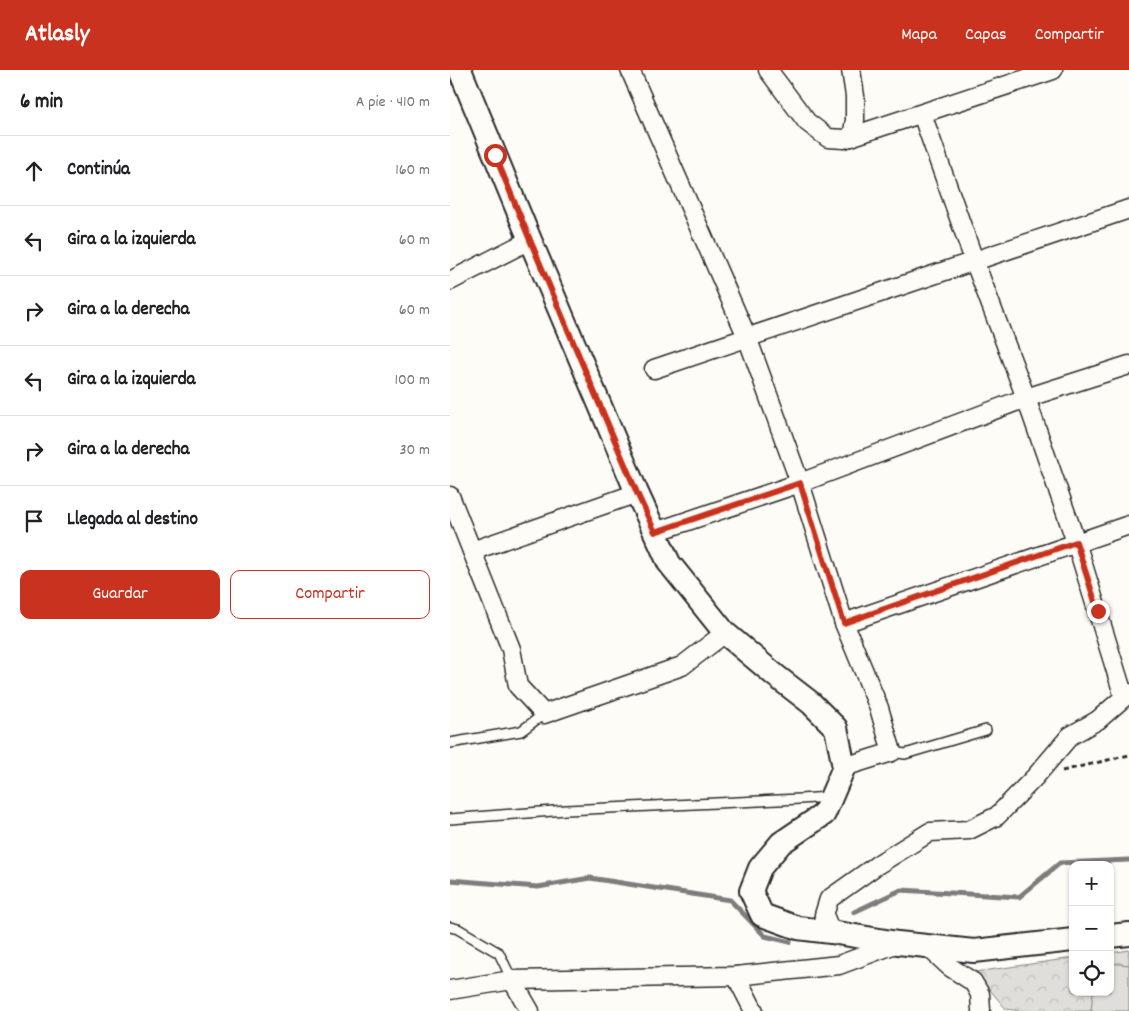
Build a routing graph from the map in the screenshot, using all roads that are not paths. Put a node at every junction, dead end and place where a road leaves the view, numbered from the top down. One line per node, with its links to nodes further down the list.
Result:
1 (460, 70): 9 (street)
2 (630, 70): 12 (street)
3 (768, 70): 7 (street)
4 (850, 70): 7 (street)
5 (1054, 70): 6 (street)
6 (922, 114): 7 (street); 10 (street)
7 (852, 137)
8 (1129, 209): 10 (street)
9 (530, 240): 11 (street); 17 (street)
10 (974, 260): 12 (street); 15 (street)
11 (450, 281)
12 (747, 337): 14 (street); 16 (street)
13 (1129, 364): 15 (street)
14 (654, 369)
15 (1026, 398): 16 (street); 21 (street)
16 (800, 483): 20 (street); 23 (street)
17 (637, 493): 20 (street); 22 (street)
18 (450, 496): 22 (street)
19 (1129, 525): 21 (street)
20 (655, 532): 24 (street)
21 (1076, 542): 23 (street); 25 (street)
22 (472, 550): 26 (street)
23 (844, 623): 29 (street)
24 (725, 633): 26 (street); 30 (street)
25 (1127, 695): 34 (street)
26 (544, 714): 28 (lane)
27 (986, 730): 29 (lane)
28 (450, 744)
29 (892, 752): 30 (street)
30 (844, 767): 31 (street)
31 (832, 797): 32 (lane); 34 (street)
32 (450, 819)
33 (450, 927): 41 (lane)
34 (831, 932): 38 (street)
35 (1129, 934): 36 (street)
36 (1114, 936)
37 (1069, 940): 39 (street)
38 (898, 943): 39 (street); 40 (street)
39 (927, 946): 45 (street)
40 (736, 976): 41 (street); 44 (street)
41 (512, 980): 42 (street); 43 (street)
42 (450, 990)
43 (530, 1011)
44 (754, 1011)
45 (981, 1011)

